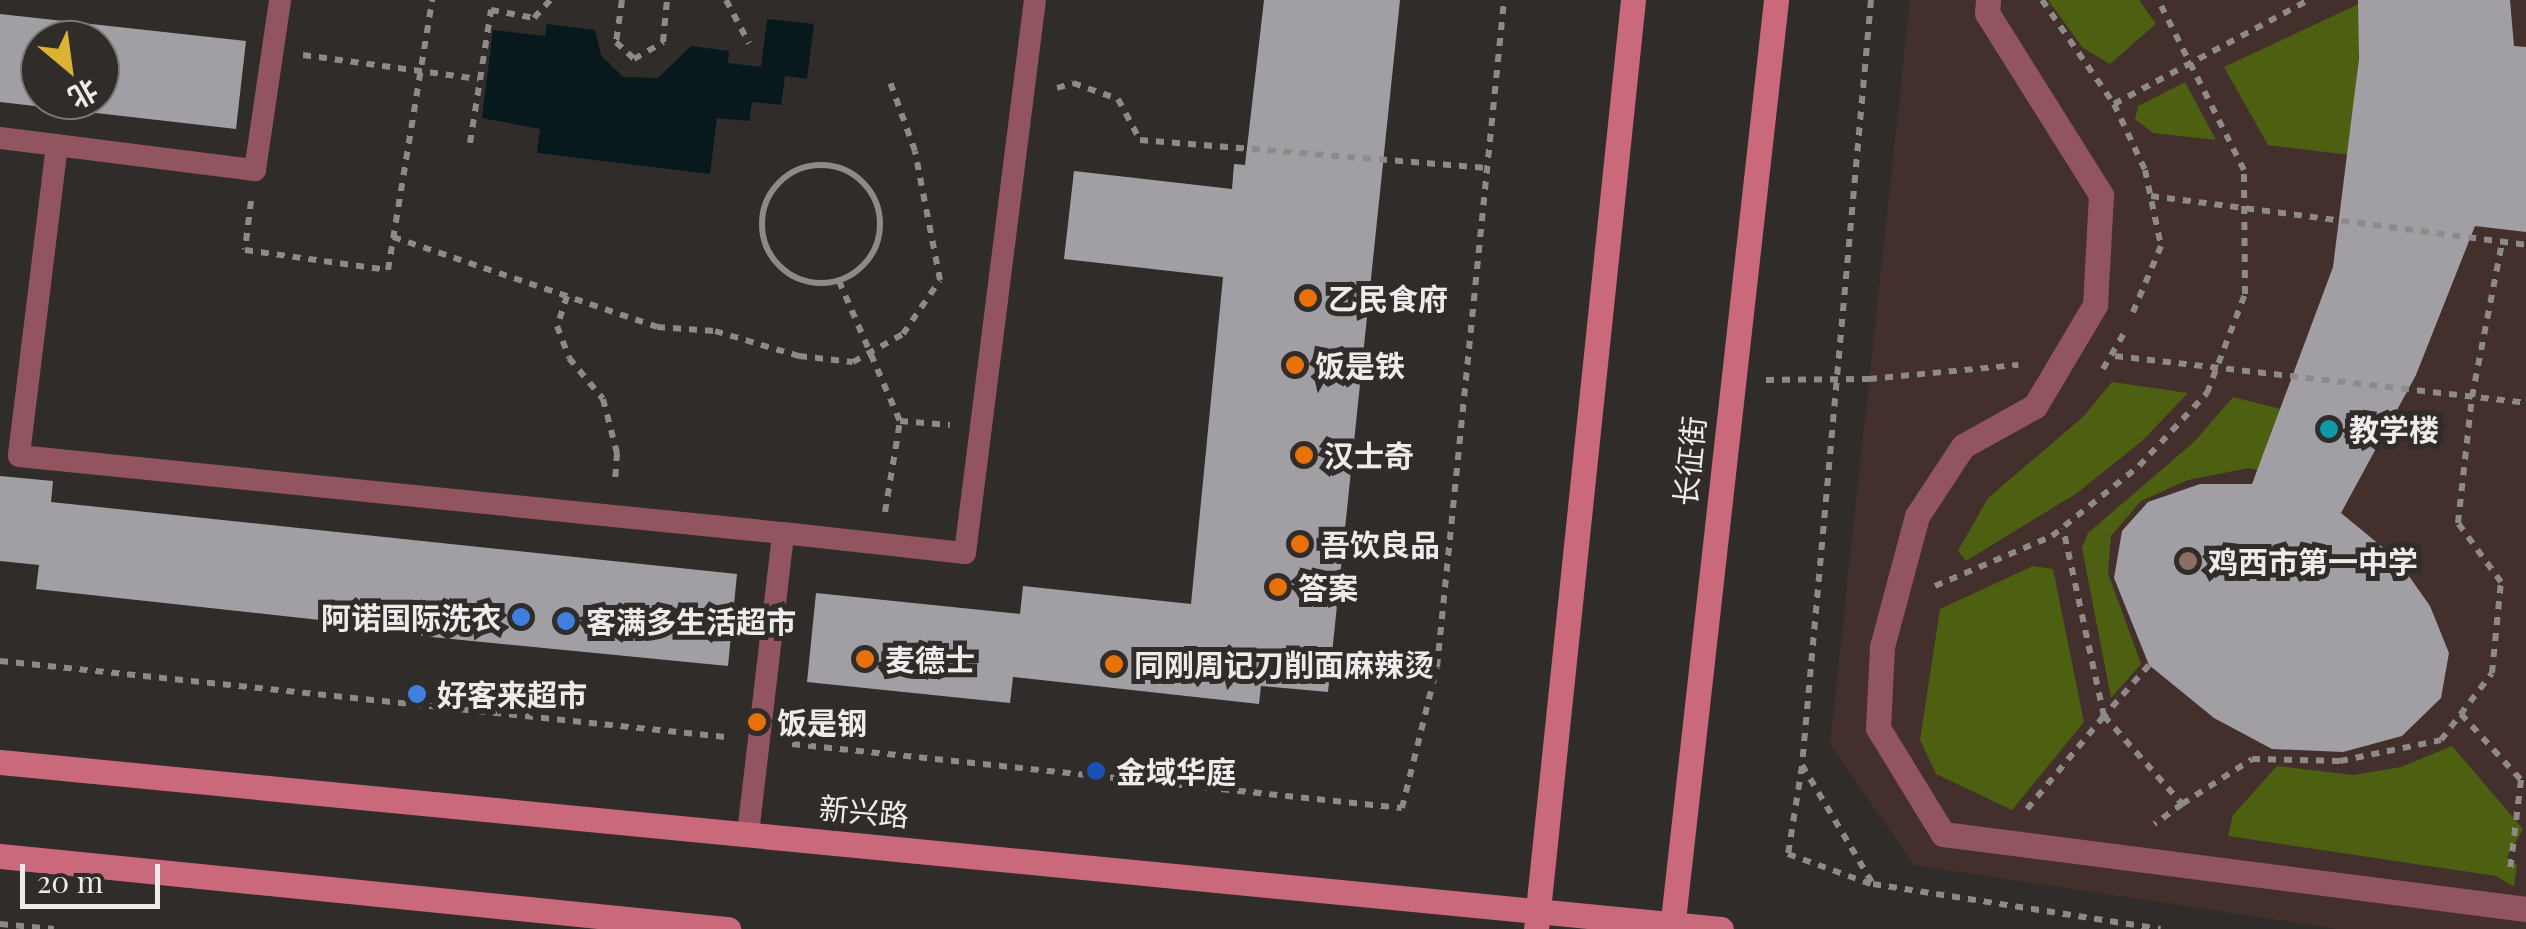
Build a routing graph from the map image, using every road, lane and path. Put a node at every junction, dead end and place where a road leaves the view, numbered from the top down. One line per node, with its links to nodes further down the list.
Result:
1 (280, 0): 16 (lane)
2 (432, 0): 17 (path)
3 (550, 0): 18 (path)
4 (622, 0): 5 (path)
5 (667, 0)
6 (726, 0): 15 (path)
7 (1035, 0): 20 (lane)
8 (1504, 0): 25 (path)
9 (1634, 0): 64 (main road)
10 (1776, 0): 37 (main road, 长征街)
11 (1988, 0): 63 (street)
12 (2042, 0): 21 (path)
13 (2158, 0): 44 (path)
14 (2309, 0): 21 (path)
15 (748, 43)
16 (272, 51): 17 (path); 26 (lane)
17 (420, 70): 18 (path); 28 (path)
18 (478, 78): 23 (path)
19 (890, 82): 33 (path)
20 (1022, 100): 25 (path); 42 (lane)
21 (2114, 104): 27 (path)
22 (0, 138): 24 (lane)
23 (470, 143)
24 (57, 145): 26 (lane); 43 (lane)
25 (1487, 168): 53 (path)
26 (255, 170): 28 (path)
27 (2151, 196): 29 (path); 34 (path)
28 (393, 236): 32 (path)
29 (2502, 242): 30 (path); 39 (path)
30 (2526, 245)
31 (839, 281): 31 (path); 33 (path)
32 (567, 296): 33 (path); 43 (path)
33 (870, 352): 41 (path)
34 (2115, 356): 35 (path); 38 (path); 39 (path)
35 (2096, 358)
36 (2039, 364): 37 (path)
37 (1729, 380): 66 (main road, 长征街)
38 (2090, 382)
39 (2472, 396): 40 (path); 50 (path)
40 (2526, 402)
41 (900, 421): 42 (path); 46 (path)
42 (982, 427): 46 (lane)
43 (614, 516): 45 (lane)
44 (2063, 528): 47 (path); 51 (path)
45 (782, 533): 46 (lane); 59 (lane)
46 (880, 543)
47 (1937, 572)
48 (0, 661): 52 (path)
49 (2149, 664): 51 (path)
50 (2461, 714): 56 (path); 62 (path)
51 (2104, 716): 56 (path); 57 (path)
52 (730, 738)
53 (770, 742)
54 (0, 762): 59 (main road, 新兴路)
55 (1802, 765): 61 (path)
56 (2182, 804): 58 (path)
57 (2037, 820)
58 (2168, 831)
59 (748, 833): 64 (main road, 新兴路)
60 (0, 856): 68 (main road)
61 (1872, 884)
62 (2508, 889)
63 (2526, 909)
64 (1537, 919): 66 (main road, 新兴路)
65 (0, 924): 67 (path)
66 (1673, 925): 69 (main road, 新兴路)
67 (54, 929)
68 (728, 929)
69 (1721, 929)

